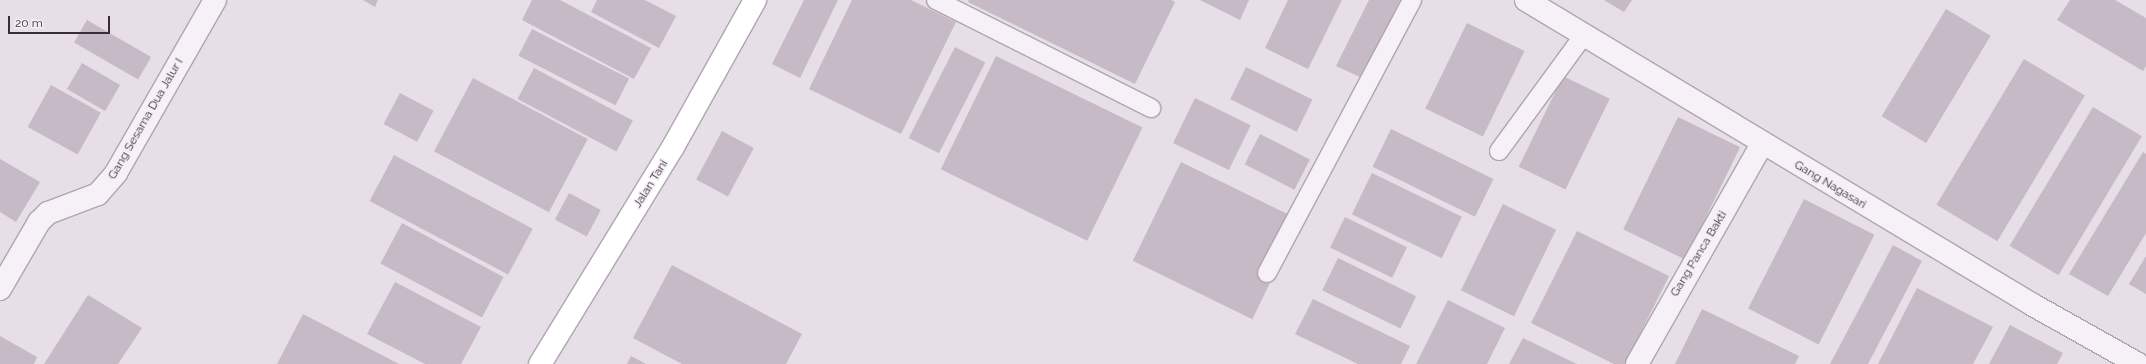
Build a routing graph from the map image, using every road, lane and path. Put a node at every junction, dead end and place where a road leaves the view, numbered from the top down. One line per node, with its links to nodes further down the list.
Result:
1 (216, 0): 11 (street, Gang Sesama Dua Jalur I)
2 (755, 0): 12 (highway, Jalan Tani)
3 (936, 0): 7 (lane)
4 (1412, 0): 10 (lane)
5 (1526, 0): 6 (street, Gang Nagasari)
6 (1584, 36): 8 (street, Gang Nagasari); 9 (lane)
7 (1152, 108)
8 (1762, 144): 13 (street, Gang Panca Bakti); 14 (street, Gang Nagasari)
9 (1499, 151)
10 (1267, 273)
11 (0, 289)
12 (540, 364)
13 (1637, 364)
14 (2138, 364)

